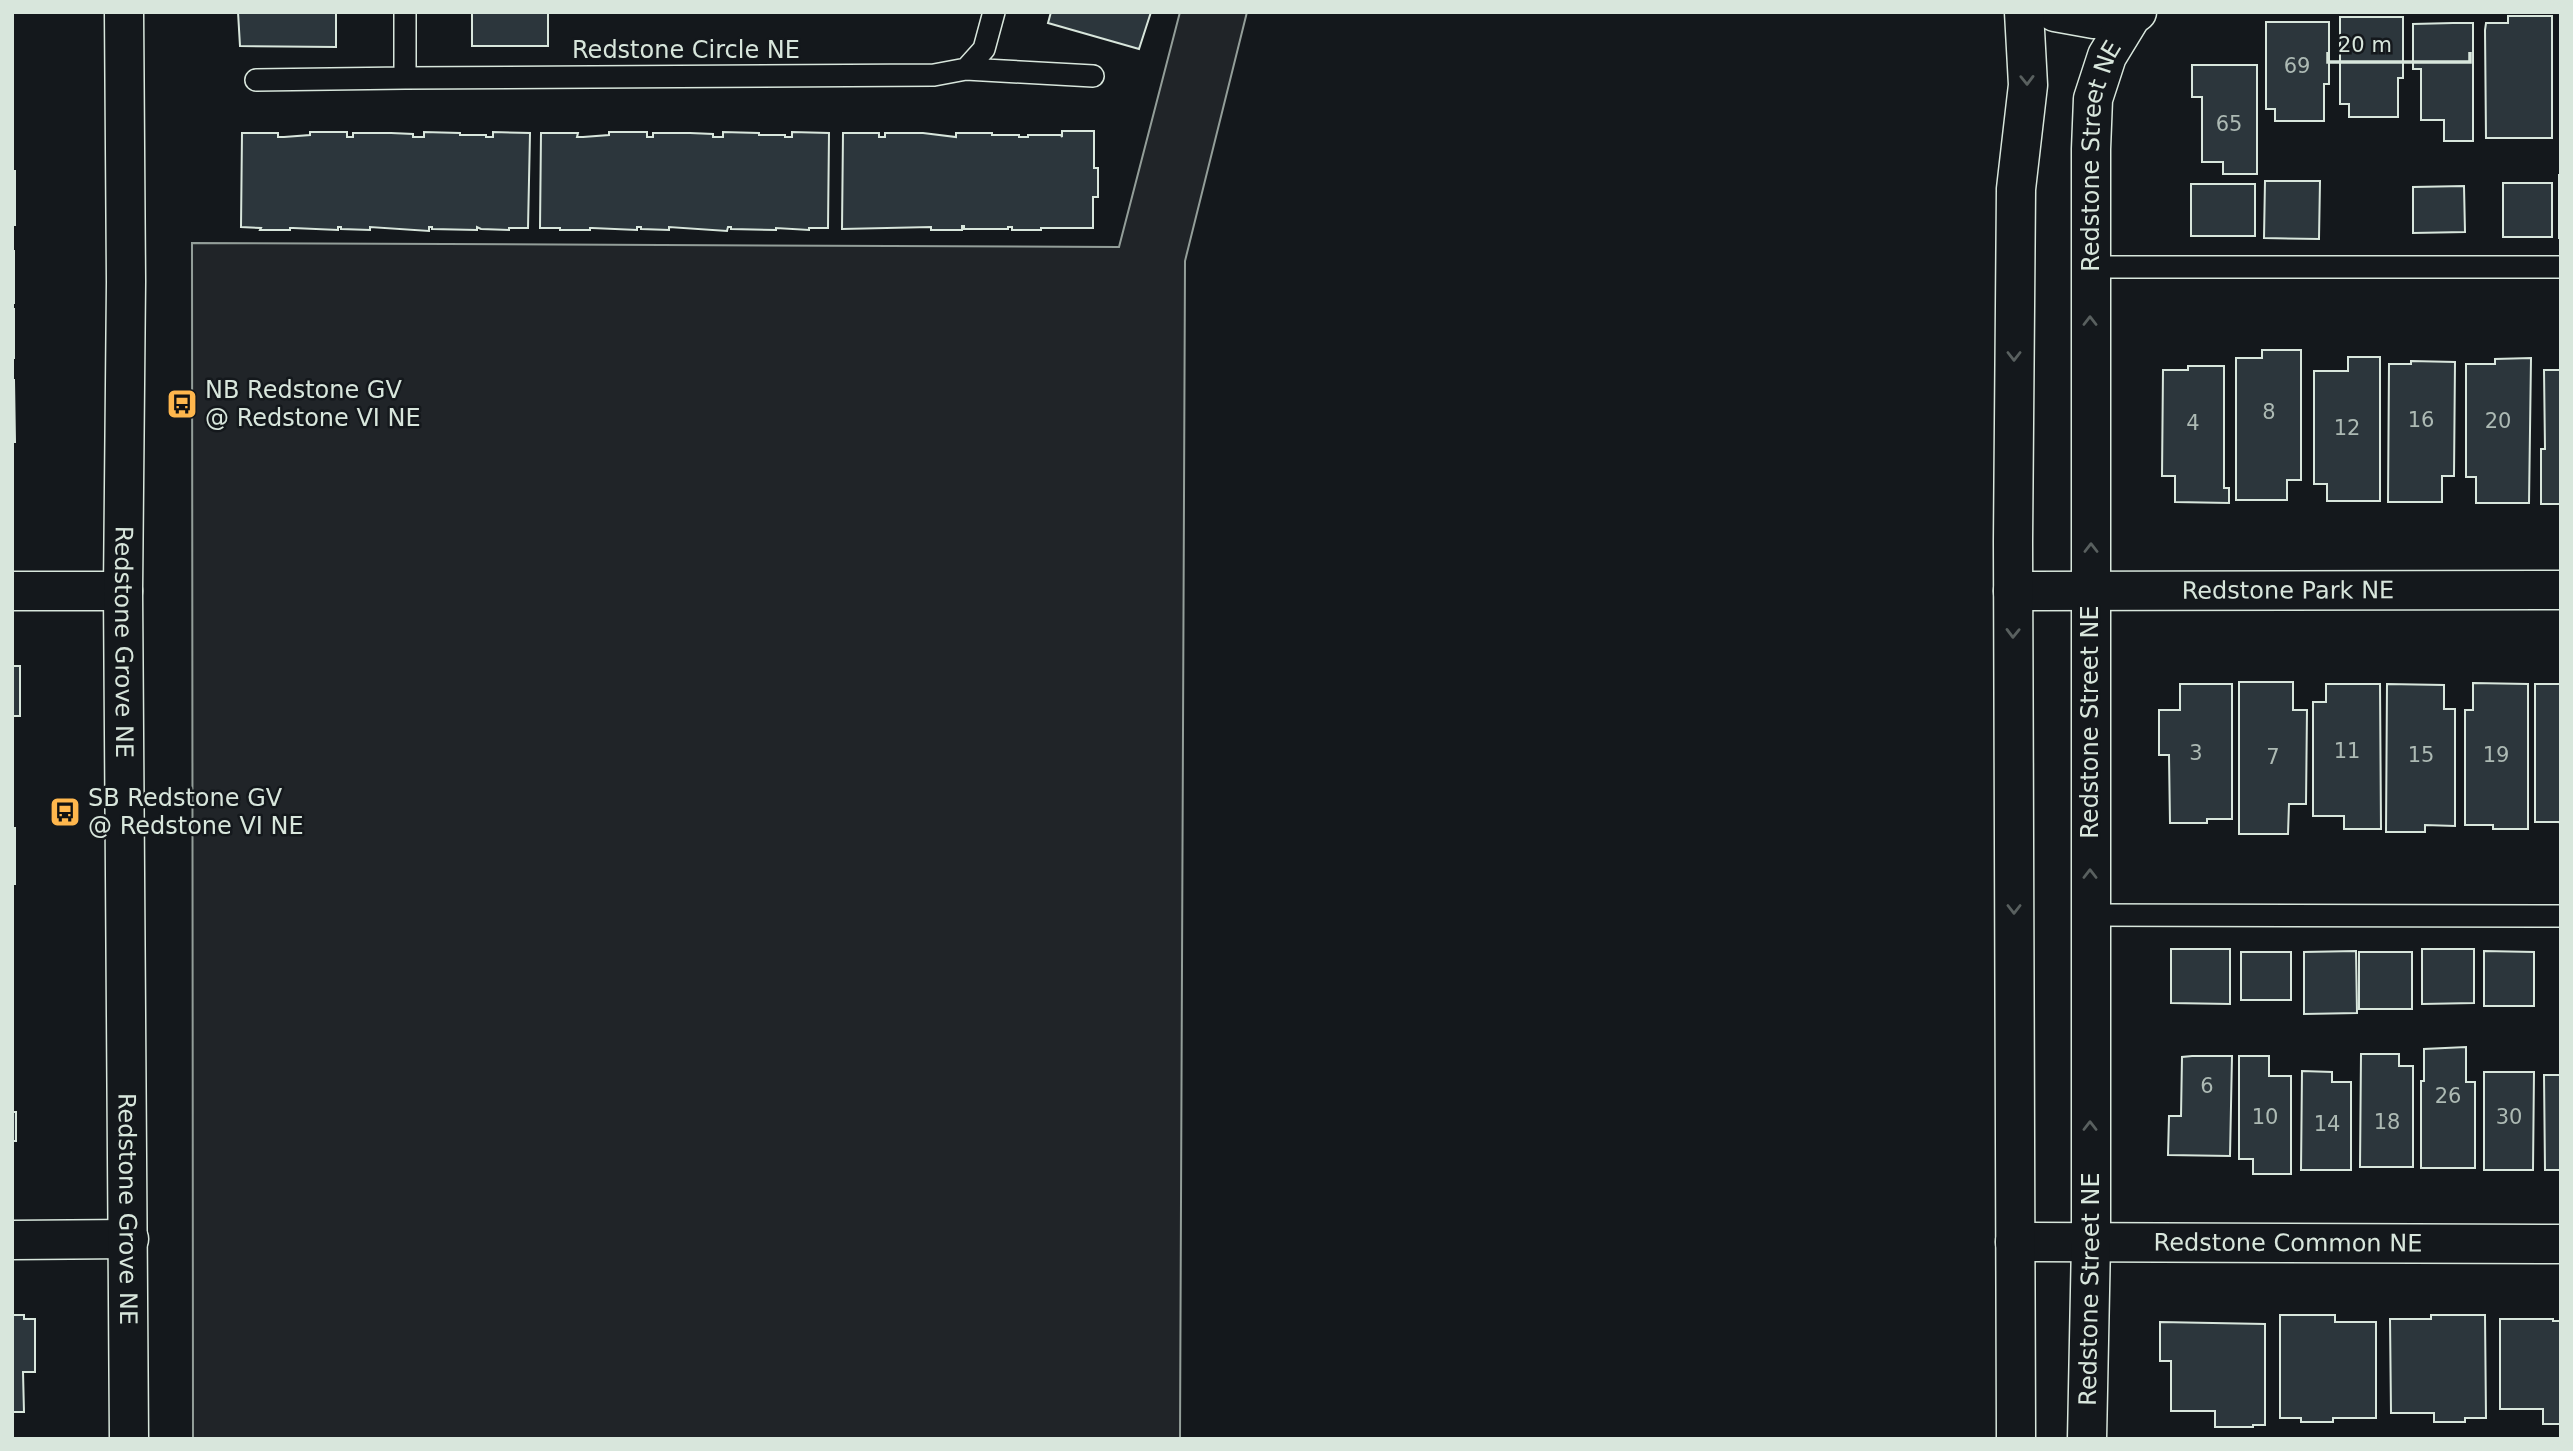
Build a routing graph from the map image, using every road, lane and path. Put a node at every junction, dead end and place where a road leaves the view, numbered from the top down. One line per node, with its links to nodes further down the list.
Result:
1 (124, 12): 15 (street, Redstone Grove NE)
2 (405, 12): 9 (lane)
3 (994, 12): 7 (lane)
4 (2024, 12): 16 (street, one-way to 16)
5 (2055, 12): 6 (street)
6 (2134, 13): 11 (street, Redstone Street NE)
7 (966, 68): 8 (lane, Redstone Circle NE); 9 (lane, Redstone Circle NE)
8 (1094, 76)
9 (405, 78): 10 (lane, Redstone Circle NE)
10 (256, 80)
11 (2090, 267): 12 (lane); 17 (street, Redstone Street NE, one-way to 11)
12 (2561, 267)
13 (2561, 590): 17 (street, Redstone Park NE)
14 (12, 591): 15 (street)
15 (123, 591): 20 (street, Redstone Grove NE)
16 (2013, 591): 17 (street, Redstone Park NE); 22 (street, one-way to 22)
17 (2091, 591): 18 (street, Redstone Street NE, one-way to 17)
18 (2090, 915): 19 (lane); 23 (street, Redstone Street NE, one-way to 18)
19 (2561, 916)
20 (129, 1239): 21 (street); 25 (street, Redstone Grove NE)
21 (12, 1240)
22 (2015, 1242): 23 (street, Redstone Common NE); 26 (street)
23 (2091, 1242): 24 (street, Redstone Common NE); 27 (street, Redstone Street NE)
24 (2561, 1244)
25 (130, 1439)
26 (2016, 1439)
27 (2087, 1439)

